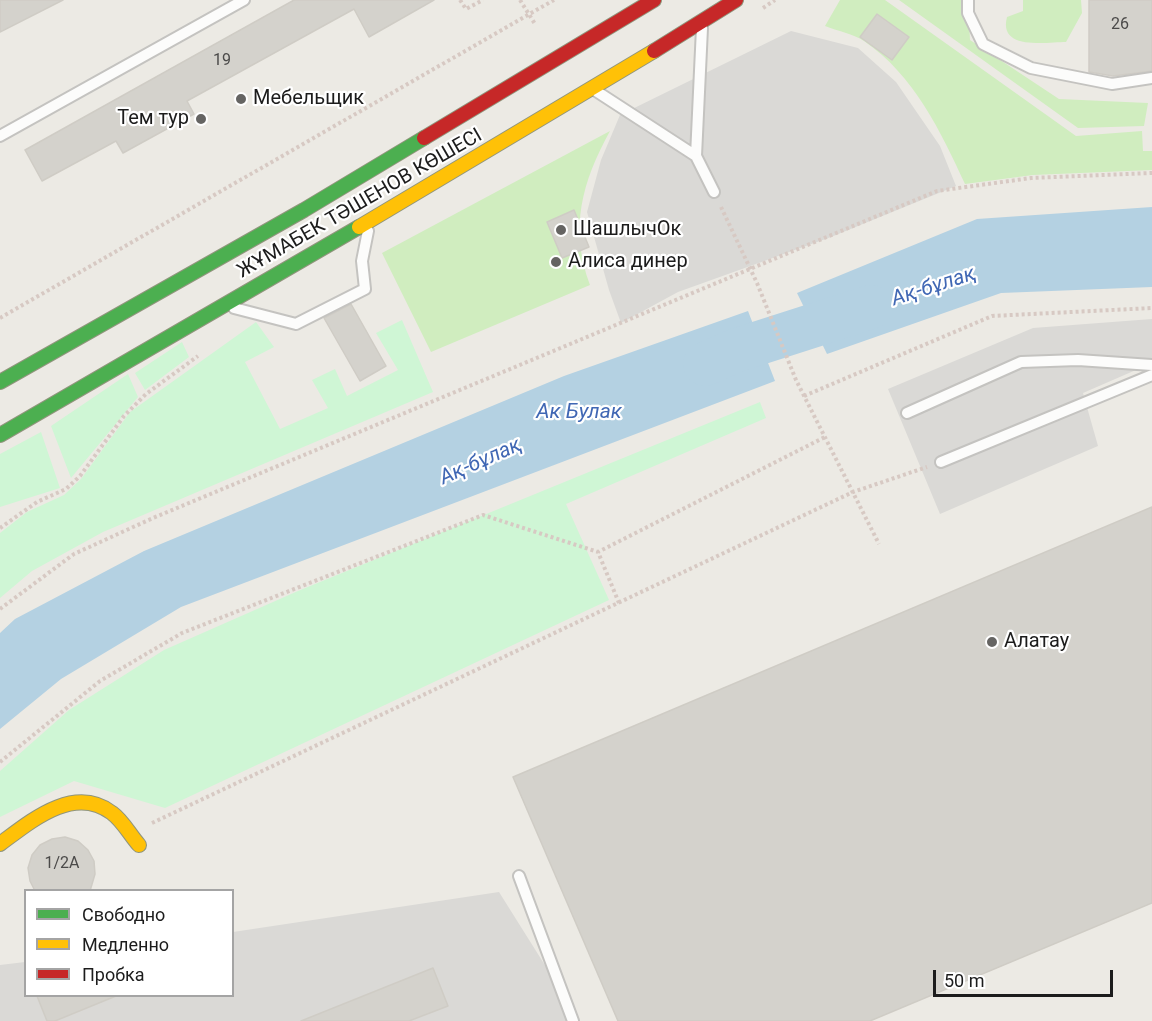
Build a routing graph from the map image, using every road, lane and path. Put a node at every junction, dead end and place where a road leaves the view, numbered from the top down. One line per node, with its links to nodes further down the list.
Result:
1 (244, 0): 14 (lane)
2 (460, 0): 3 (path)
3 (483, 0)
4 (520, 0): 9 (path)
5 (554, 0): 9 (path)
6 (654, 0): 26 (main road, ЖҰМАБЕК ТӘШЕНОВ КӨШЕСІ)
7 (736, 0): 10 (main road, ЖҰМАБЕК ТӘШЕНОВ КӨШЕСІ)
8 (968, 0): 12 (lane)
9 (530, 15): 11 (path); 22 (path)
10 (702, 21): 13 (main road, ЖҰМАБЕК ТӘШЕНОВ КӨШЕСІ); 15 (lane)
11 (535, 24)
12 (1152, 78)
13 (593, 89): 15 (lane); 18 (main road, ЖҰМАБЕК ТӘШЕНОВ КӨШЕСІ)
14 (0, 136)
15 (696, 156): 17 (lane)
16 (1152, 173): 19 (path)
17 (714, 192): 19 (path)
18 (369, 222): 20 (main road, ЖҰМАБЕК ТӘШЕНОВ КӨШЕСІ); 20 (lane)
19 (751, 270): 27 (path); 37 (path)
20 (225, 306): 29 (main road, ЖҰМАБЕК ТӘШЕНОВ КӨШЕСІ)
21 (1152, 308): 27 (path)
22 (0, 318)
23 (202, 353): 33 (path)
24 (1152, 365): 28 (lane)
25 (1152, 375): 31 (lane)
26 (0, 382)
27 (804, 396): 30 (path)
28 (907, 413)
29 (0, 435)
30 (825, 436): 32 (path); 35 (path)
31 (941, 462): 32 (path)
32 (853, 492): 34 (path); 36 (path)
33 (0, 528)
34 (879, 544)
35 (598, 552): 36 (path); 38 (path)
36 (619, 603): 39 (path)
37 (0, 609)
38 (0, 762)
39 (130, 834): 40 (main road); 41 (main road)
40 (0, 844)
41 (139, 845)
42 (519, 876): 43 (lane)
43 (573, 1021)

